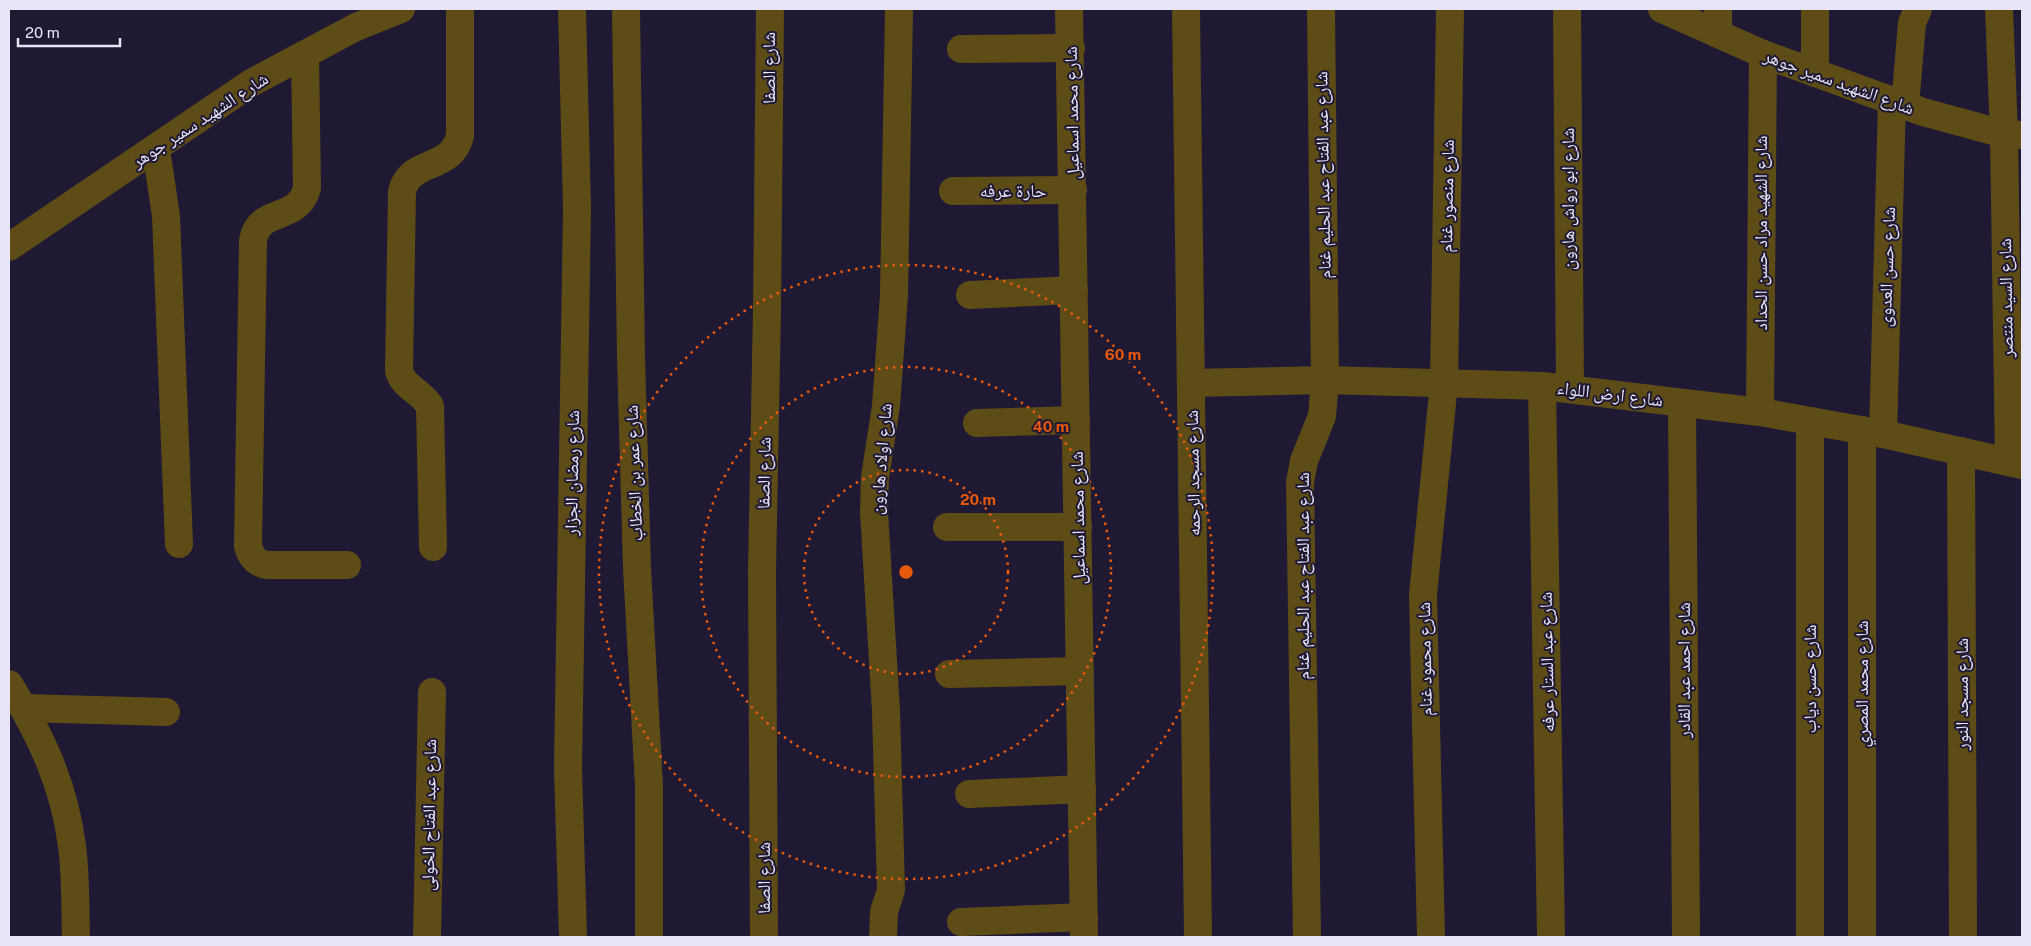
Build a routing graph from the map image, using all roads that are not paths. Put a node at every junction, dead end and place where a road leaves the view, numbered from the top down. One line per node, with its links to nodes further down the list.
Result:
1 (401, 9): 20 (street, شارع الشهيد سمير جوهر)
2 (460, 9): 46 (street)
3 (572, 9): 60 (street, شارع رمضان الجزار)
4 (626, 9): 61 (street, شارع عمر بن الخطاب)
5 (770, 9): 62 (street, شارع الصفا)
6 (899, 9): 63 (street, شارع اولاد هارون)
7 (1070, 9): 17 (street, شارع محمد اسماعيل)
8 (1186, 9): 32 (street, شارع مسجد الرحمه)
9 (1321, 9): 30 (street, شارع عبد الفتاح عبد الحليم غنام)
10 (1450, 9): 31 (street, شارع منصور غنام)
11 (1567, 9): 34 (street, شارع ابو رواش هارون)
12 (1662, 9): 16 (street, شارع الشهيد سمير جوهر)
13 (1815, 9): 21 (street)
14 (1918, 9): 22 (street, شارع حسن العدوى)
15 (1999, 9): 23 (street)
16 (1718, 22): 19 (street, شارع الشهيد سمير جوهر)
17 (1071, 48): 18 (street); 25 (street, شارع محمد اسماعيل)
18 (962, 49)
19 (1763, 54): 21 (street, شارع الشهيد سمير جوهر); 36 (street, شارع الشهيد مراد حسن الحداد)
20 (306, 55): 24 (street, شارع الشهيد سمير جوهر); 47 (street)
21 (1815, 73): 22 (street, شارع الشهيد سمير جوهر)
22 (1898, 103): 23 (street, شارع الشهيد سمير جوهر); 40 (street, شارع حسن العدوى)
23 (2013, 134): 42 (street, شارع السيد منتصر)
24 (156, 148): 27 (street, شارع الشهيد سمير جوهر); 45 (street)
25 (1073, 190): 26 (street, حارة عرفه); 28 (street, شارع محمد اسماعيل)
26 (953, 191)
27 (9, 247)
28 (1074, 290): 29 (street); 37 (street, شارع محمد اسماعيل)
29 (970, 294)
30 (1325, 380): 31 (street, شارع ارض اللواء); 32 (street, شارع ارض اللواء); 65 (street, شارع عبد الفتاح عبد الحليم غنام)
31 (1444, 382): 33 (street, شارع ارض اللواء); 66 (street, شارع محمود غنام)
32 (1192, 383): 64 (street, شارع مسجد الرحمه)
33 (1542, 386): 34 (street, شارع ارض اللواء); 67 (street, شارع عبد الستار عرفه)
34 (1570, 389): 35 (street, شارع ارض اللواء)
35 (1682, 403): 36 (street, شارع ارض اللواء); 68 (street, شارع احمد عبد القادر)
36 (1760, 412): 38 (street, شارع ارض اللواء)
37 (1076, 420): 39 (street); 44 (street, شارع محمد اسماعيل)
38 (1810, 421): 40 (street, شارع ارض اللواء); 69 (street, شارع حسن دياب)
39 (977, 423)
40 (1872, 432): 41 (street, شارع ارض اللواء); 70 (street, شارع محمد المصري)
41 (1961, 451): 42 (street, شارع ارض اللواء); 71 (street, شارع مسجد النور)
42 (2015, 463)
43 (947, 527): 44 (street)
44 (1078, 527): 48 (street, شارع محمد اسماعيل)
45 (179, 544)
46 (433, 547)
47 (346, 565)
48 (1080, 671): 49 (street); 54 (street, شارع محمد اسماعيل)
49 (949, 674)
50 (9, 684): 52 (street)
51 (432, 692): 59 (street, شارع عبد الفتاح الخولى)
52 (25, 708): 53 (street); 58 (street)
53 (166, 712)
54 (1082, 790): 55 (street); 57 (street, شارع محمد اسماعيل)
55 (969, 794)
56 (961, 922): 57 (street)
57 (1084, 927)
58 (76, 937)
59 (427, 937)
60 (574, 937)
61 (649, 937)
62 (764, 937)
63 (883, 937)
64 (1198, 937)
65 (1306, 937)
66 (1431, 937)
67 (1551, 937)
68 (1686, 937)
69 (1810, 937)
70 (1862, 937)
71 (1963, 937)

